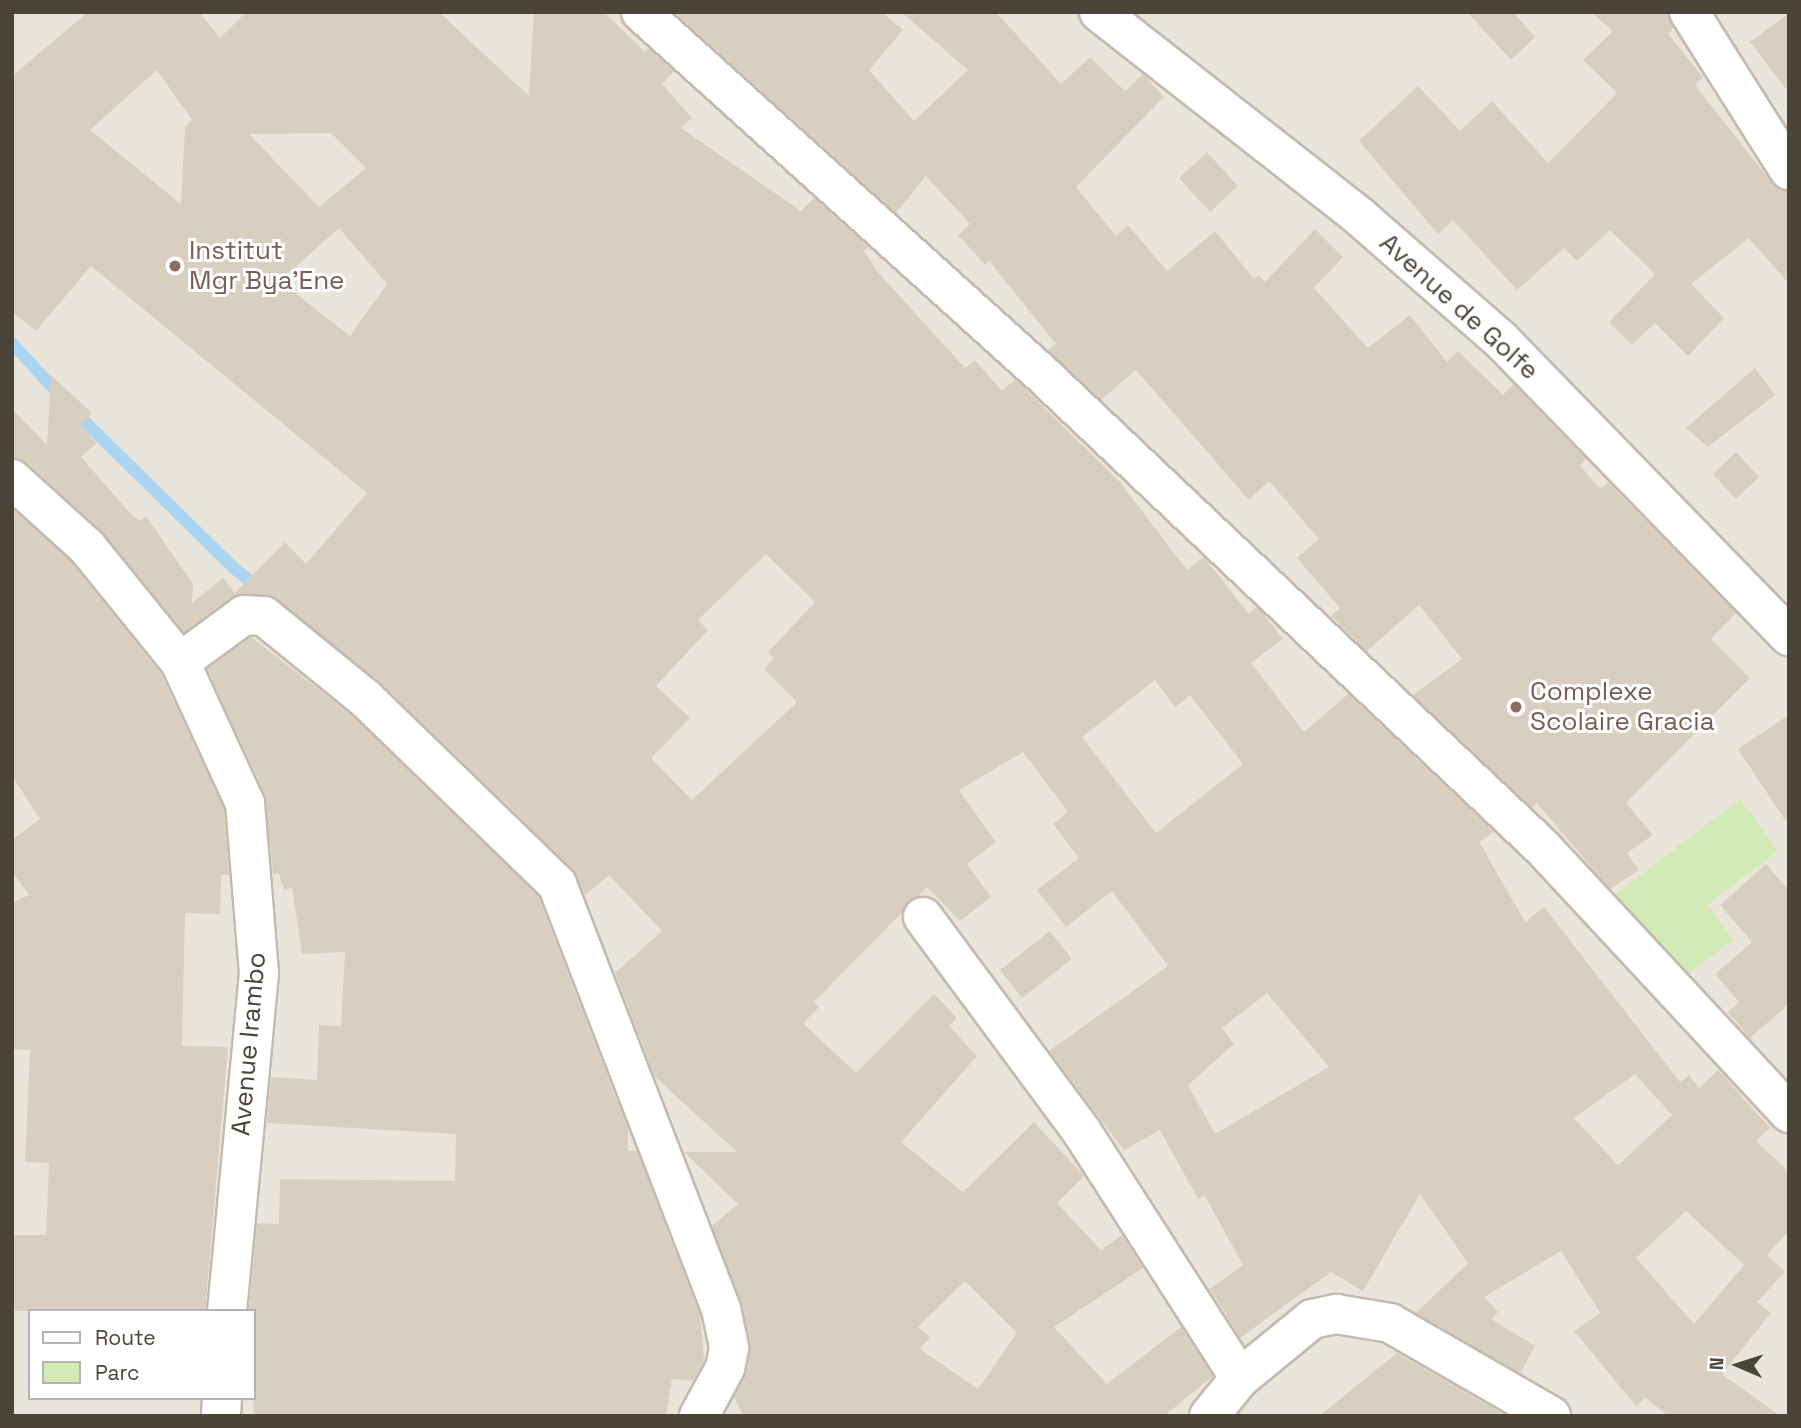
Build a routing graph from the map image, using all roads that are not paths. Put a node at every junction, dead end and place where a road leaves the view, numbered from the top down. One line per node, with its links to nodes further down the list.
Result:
1 (641, 12): 9 (street)
2 (1099, 12): 6 (street, Avenue de Golfe)
3 (1689, 12): 4 (street)
4 (1789, 170)
5 (12, 480): 7 (street, Avenue Irambo)
6 (1789, 636)
7 (180, 662): 10 (street, Avenue Irambo); 12 (street)
8 (923, 917): 11 (street)
9 (1789, 1113)
10 (227, 1309)
11 (1240, 1378): 13 (street); 14 (street)
12 (699, 1416)
13 (1209, 1416)
14 (1551, 1416)

